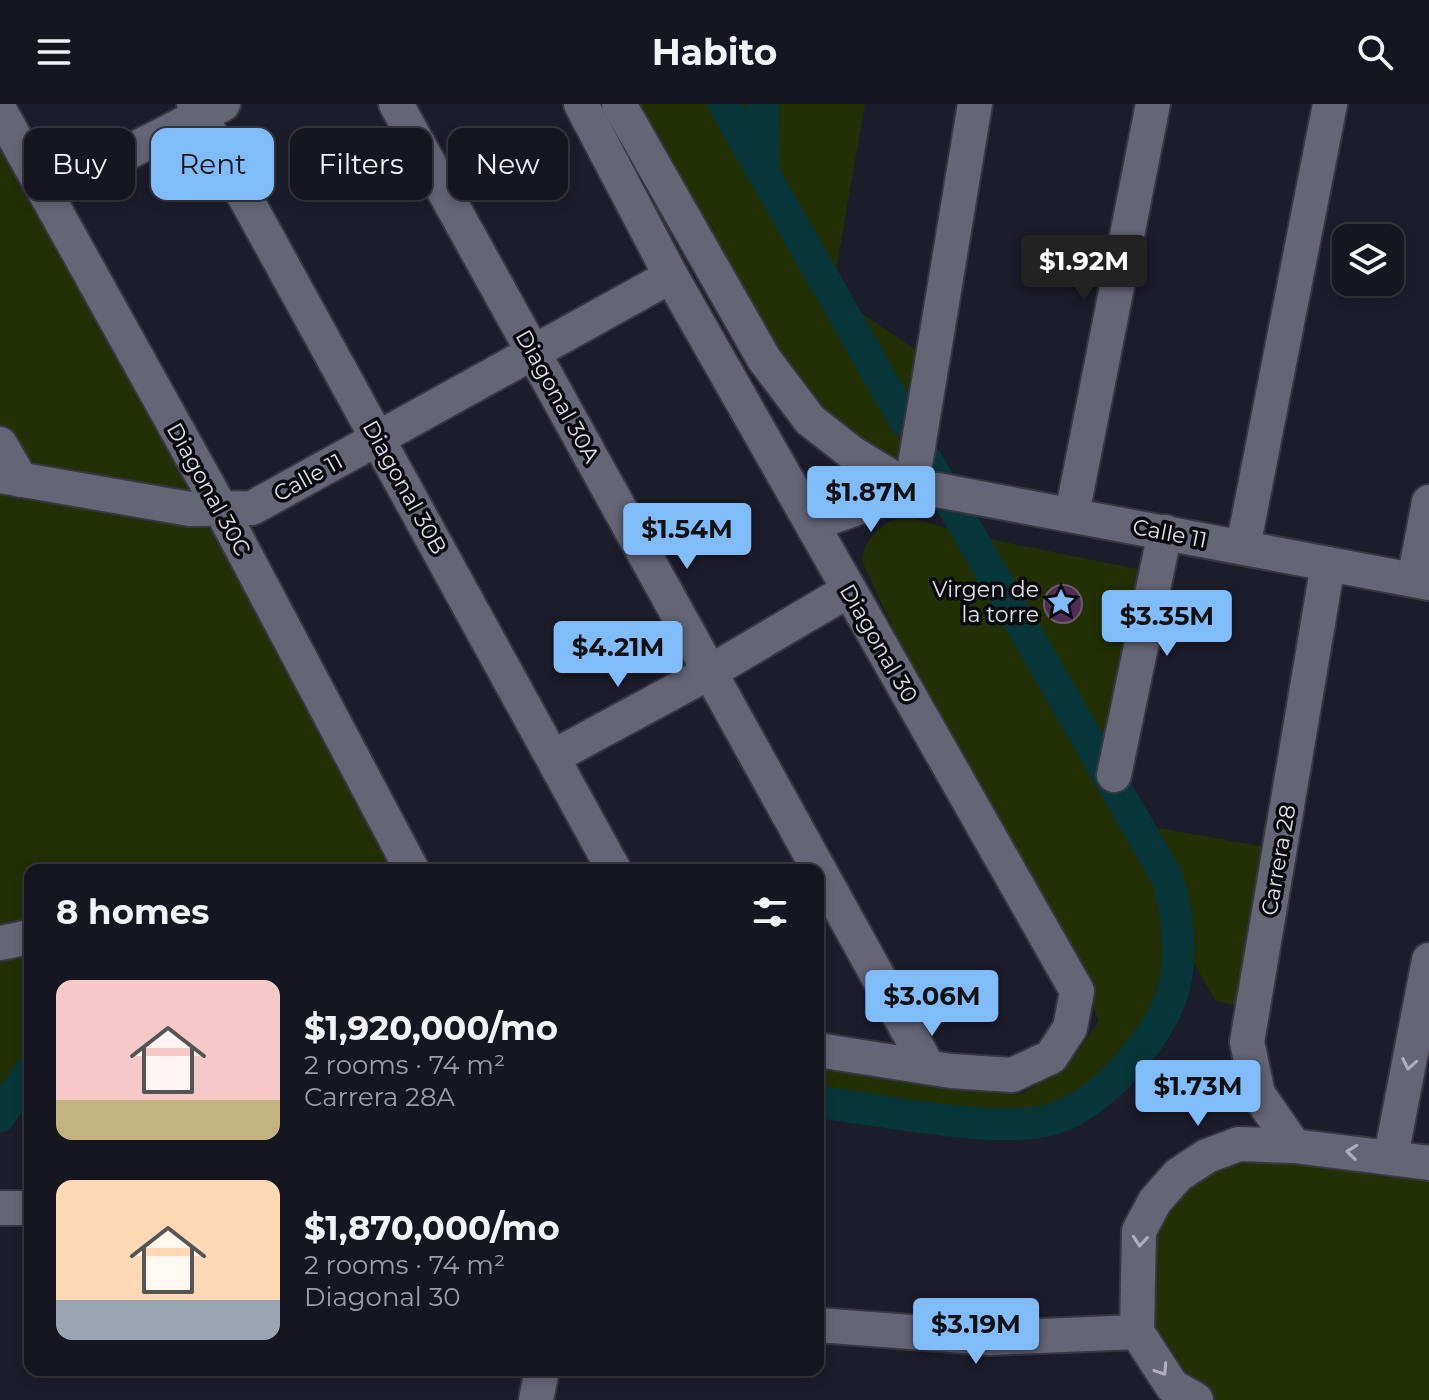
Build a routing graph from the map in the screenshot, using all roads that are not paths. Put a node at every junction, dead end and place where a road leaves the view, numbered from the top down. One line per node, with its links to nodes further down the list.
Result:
1 (396, 104): 13 (street, Diagonal 30A)
2 (581, 104): 12 (street, Diagonal 30)
3 (619, 104): 17 (street)
4 (975, 104): 17 (street)
5 (1153, 104): 20 (street)
6 (1330, 104): 23 (street)
7 (206, 108): 9 (street); 14 (street, Diagonal 30B)
8 (0, 111): 10 (street, Diagonal 30C)
9 (135, 146)
10 (24, 154)
11 (49, 200): 19 (street, Diagonal 30C)
12 (671, 276): 13 (street, Calle 11); 21 (street, Diagonal 30)
13 (533, 352): 14 (street, Calle 11); 27 (street, Diagonal 30A)
14 (378, 438): 19 (street, Calle 11); 28 (street, Diagonal 30B)
15 (0, 444): 16 (street)
16 (10, 478): 19 (street, Calle 11)
17 (924, 490): 20 (street, Calle 11); 21 (street)
18 (1429, 502): 25 (street)
19 (221, 509): 30 (street, Diagonal 30C)
20 (1072, 514): 22 (street, Calle 11)
21 (812, 524): 26 (street, Diagonal 30)
22 (1165, 532): 23 (street, Calle 11); 29 (street)
23 (1243, 547): 24 (street, Calle 11)
24 (1328, 564): 25 (street, Calle 11); 39 (street, Carrera 28)
25 (1421, 582)
26 (849, 590): 27 (street); 38 (street, Diagonal 30)
27 (710, 672): 28 (street); 32 (street, Diagonal 30A)
28 (553, 757): 31 (street, Diagonal 30B)
29 (1114, 775)
30 (409, 864)
31 (611, 864)
32 (816, 864)
33 (824, 879): 38 (street, Diagonal 30A)
34 (24, 938): 35 (street)
35 (0, 943)
36 (1429, 960): 40 (street, one-way to 40)
37 (824, 1051): 38 (street)
38 (928, 1067)
39 (1294, 1146): 40 (street, one-way to 39); 43 (street, one-way to 43)
40 (1391, 1156): 41 (street)
41 (1429, 1163)
42 (824, 1325): 43 (street)
43 (1137, 1332): 46 (street, one-way to 46)
44 (541, 1376): 45 (street)
45 (536, 1400)
46 (1196, 1400)

